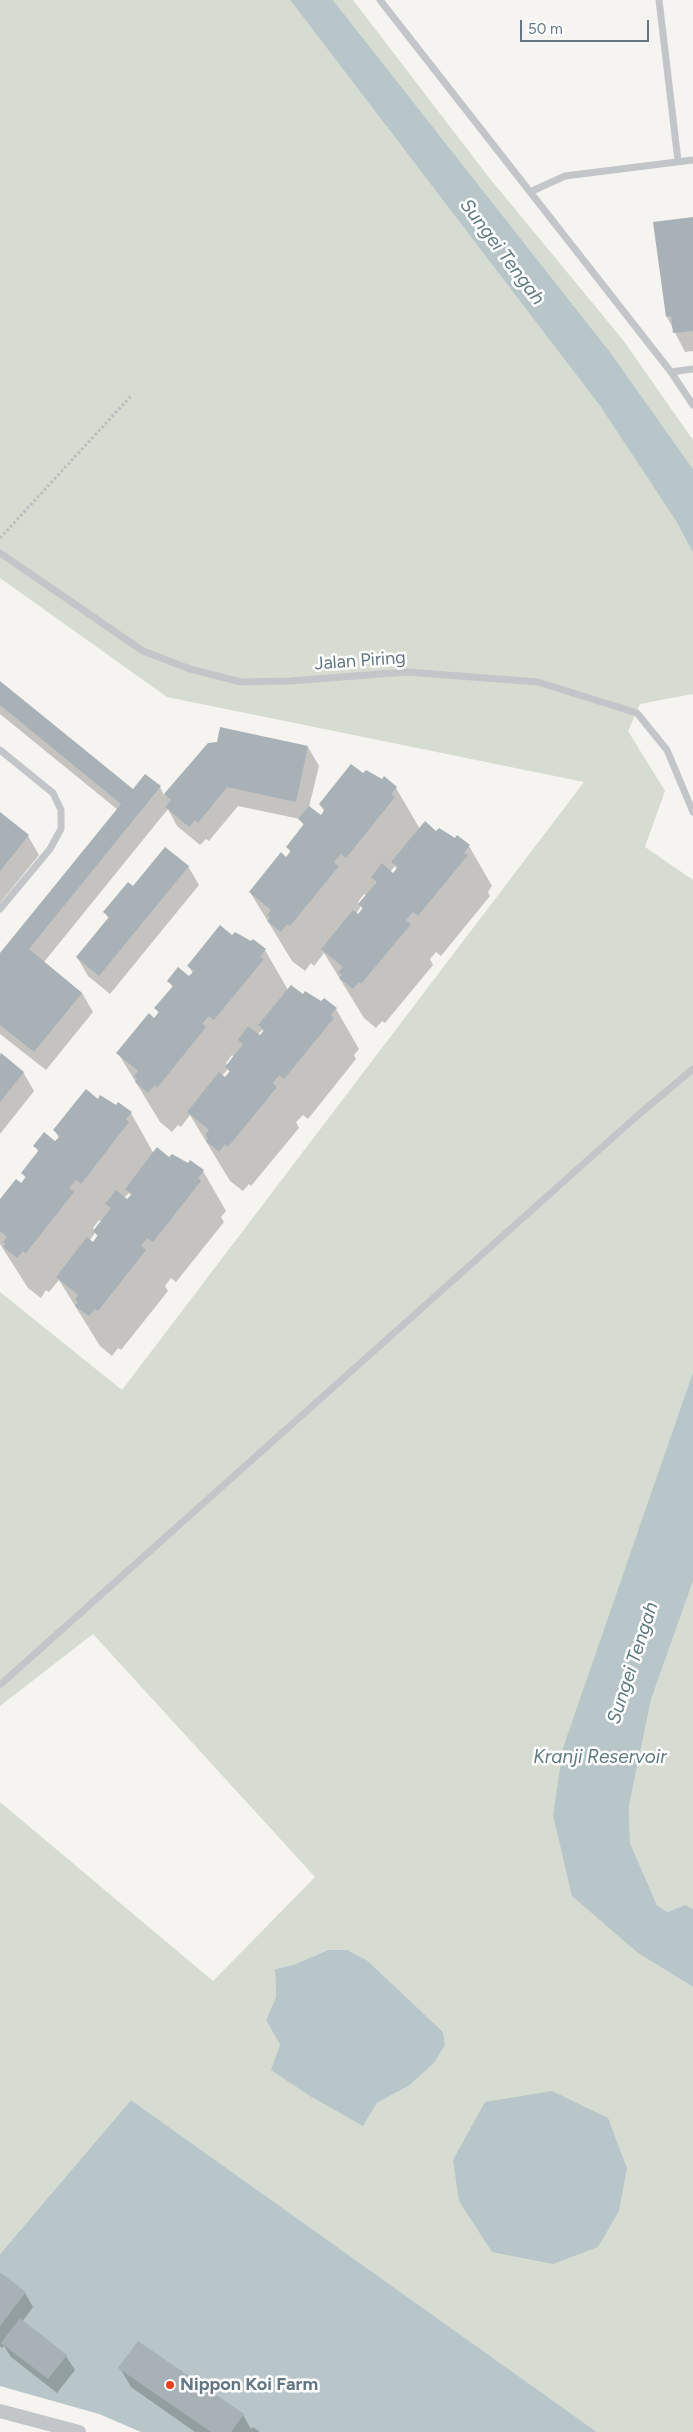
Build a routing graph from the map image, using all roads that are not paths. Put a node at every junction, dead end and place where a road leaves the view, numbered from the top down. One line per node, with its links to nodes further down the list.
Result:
1 (380, 0): 5 (lane)
2 (659, 0): 4 (lane)
3 (693, 160): 4 (lane)
4 (678, 161): 5 (lane)
5 (530, 192): 7 (lane)
6 (693, 369): 7 (lane)
7 (671, 372): 8 (lane)
8 (693, 405)
9 (0, 552): 11 (lane, Jalan Piring)
10 (0, 750): 12 (lane)
11 (693, 812)
12 (0, 909)
13 (693, 1069): 14 (lane)
14 (0, 1685)
15 (0, 2410): 16 (street)
16 (79, 2432)

